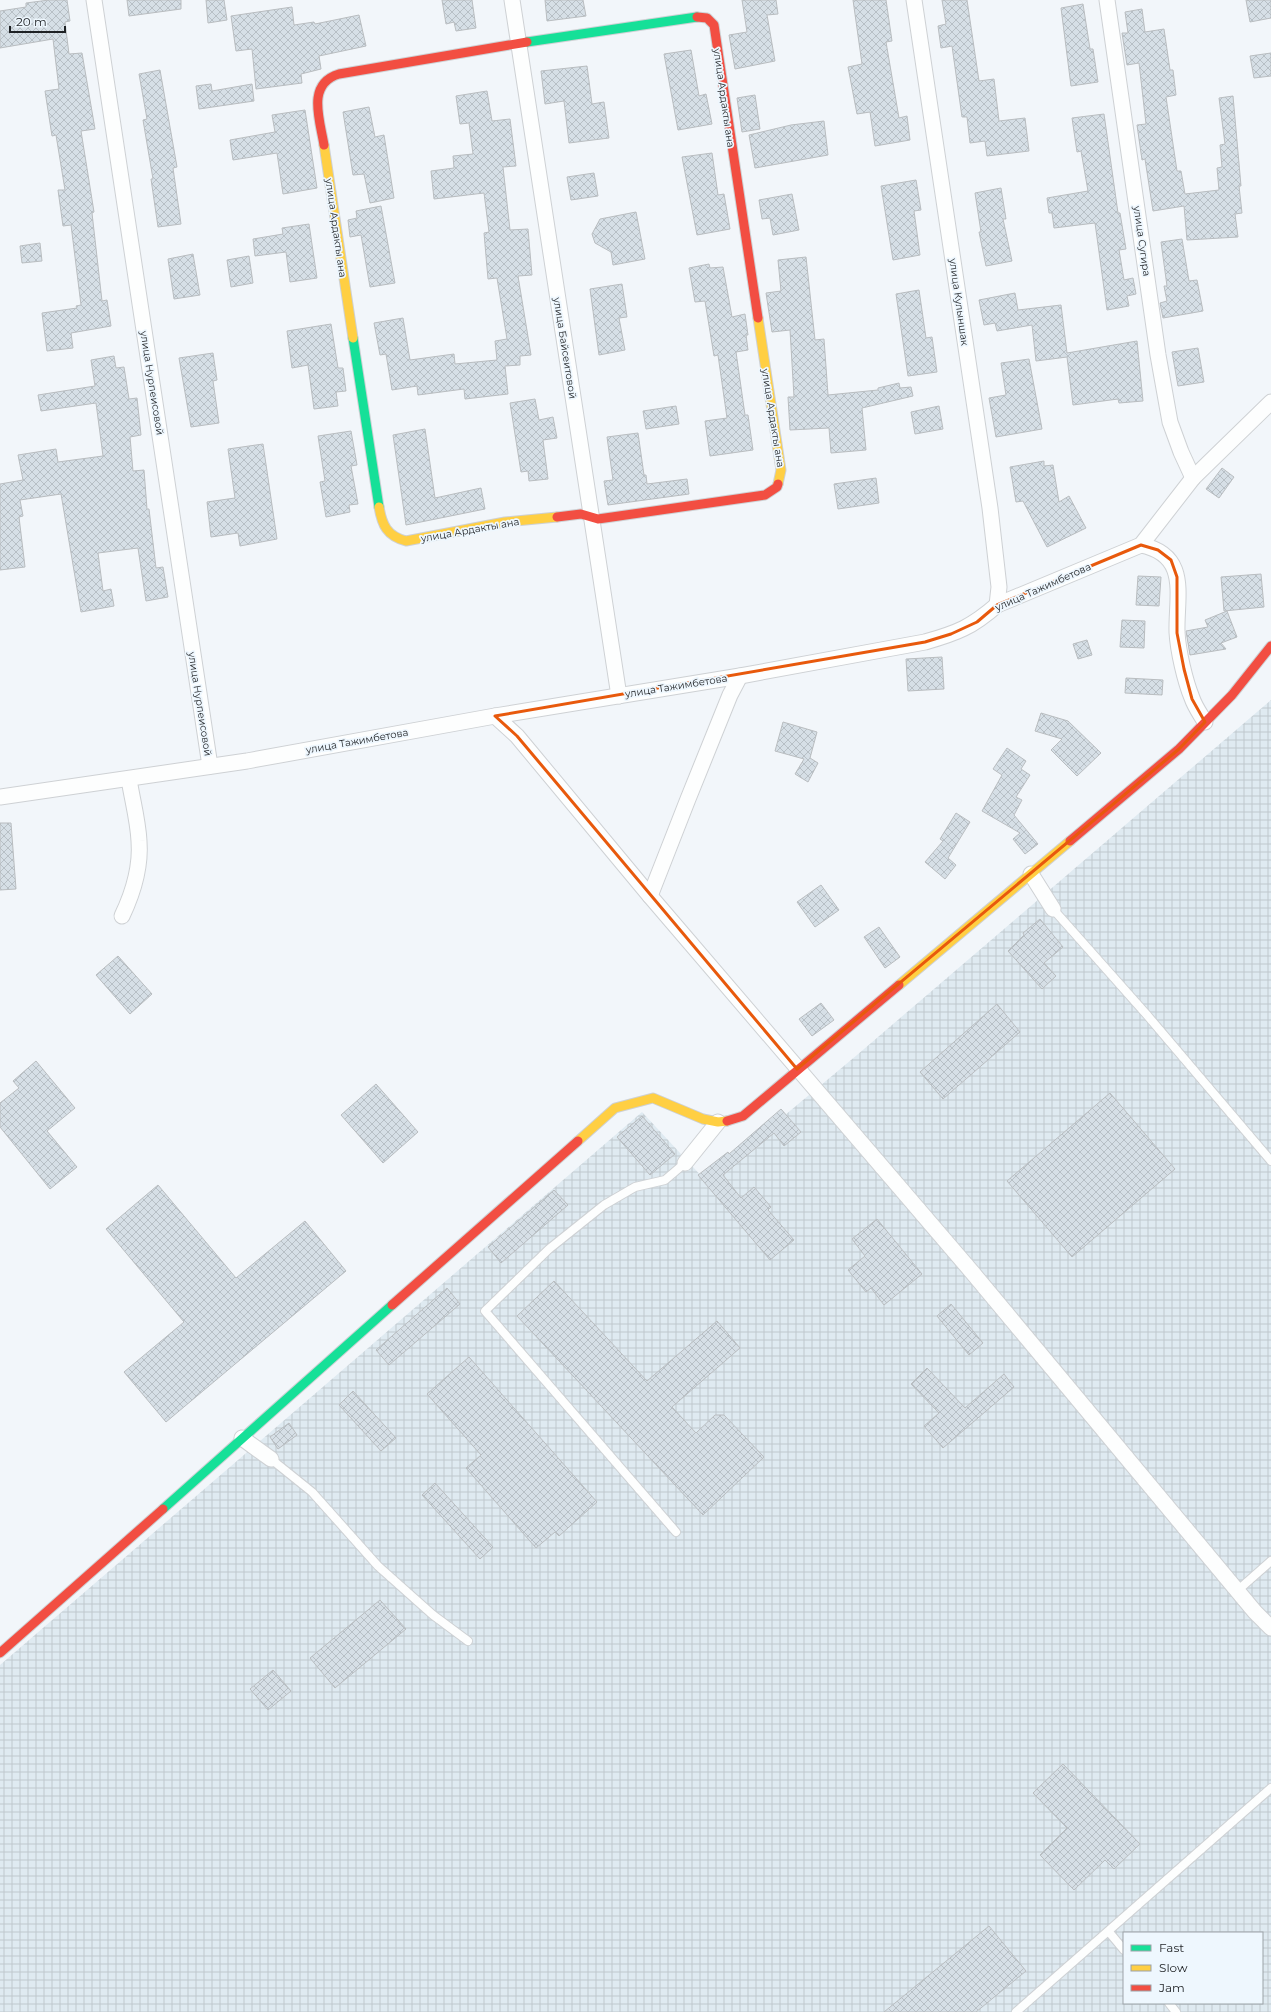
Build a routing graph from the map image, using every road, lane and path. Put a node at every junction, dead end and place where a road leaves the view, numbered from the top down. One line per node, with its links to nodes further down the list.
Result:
1 (94, 0): 16 (street, улица Нурпеисовой)
2 (512, 0): 5 (street, улица Байсеитовой)
3 (914, 0): 10 (street, улица Кулыншак)
4 (1107, 0): 7 (street, улица Сугира)
5 (520, 43): 8 (street, улица Байсеитовой); 8 (street, улица Ардакты ана); 8 (street, улица Ардакты ана)
6 (1271, 402): 7 (street, улица Тажимбетова)
7 (1193, 478): 9 (street, улица Тажимбетова)
8 (591, 518): 13 (street, улица Байсеитовой)
9 (1141, 545): 10 (street, улица Тажимбетова); 15 (street)
10 (997, 605): 12 (street, улица Тажимбетова)
11 (1271, 646): 15 (street)
12 (740, 676): 13 (street, улица Тажимбетова); 20 (street)
13 (619, 696): 14 (street, улица Тажимбетова)
14 (495, 716): 16 (street, улица Тажимбетова); 20 (street)
15 (1205, 722): 19 (street)
16 (210, 766): 17 (street, улица Тажимбетова)
17 (129, 779): 18 (street, улица Тажимбетова); 22 (street)
18 (0, 797)
19 (1031, 874): 21 (street); 23 (street)
20 (650, 896): 23 (street)
21 (1053, 909): 25 (lane)
22 (122, 916)
23 (797, 1070): 24 (street); 31 (street)
24 (718, 1122): 26 (street); 27 (street)
25 (1271, 1161)
26 (685, 1163): 29 (lane)
27 (242, 1438): 28 (street); 34 (street)
28 (271, 1459): 33 (lane)
29 (676, 1532)
30 (1271, 1561): 31 (lane)
31 (1238, 1590): 32 (street)
32 (1271, 1628)
33 (468, 1641)
34 (0, 1653)
35 (1271, 1788): 36 (lane)
36 (1108, 1932): 37 (lane); 39 (lane)
37 (1123, 1949)
38 (1169, 2004): 40 (lane)
39 (1016, 2012)
40 (1176, 2012)

